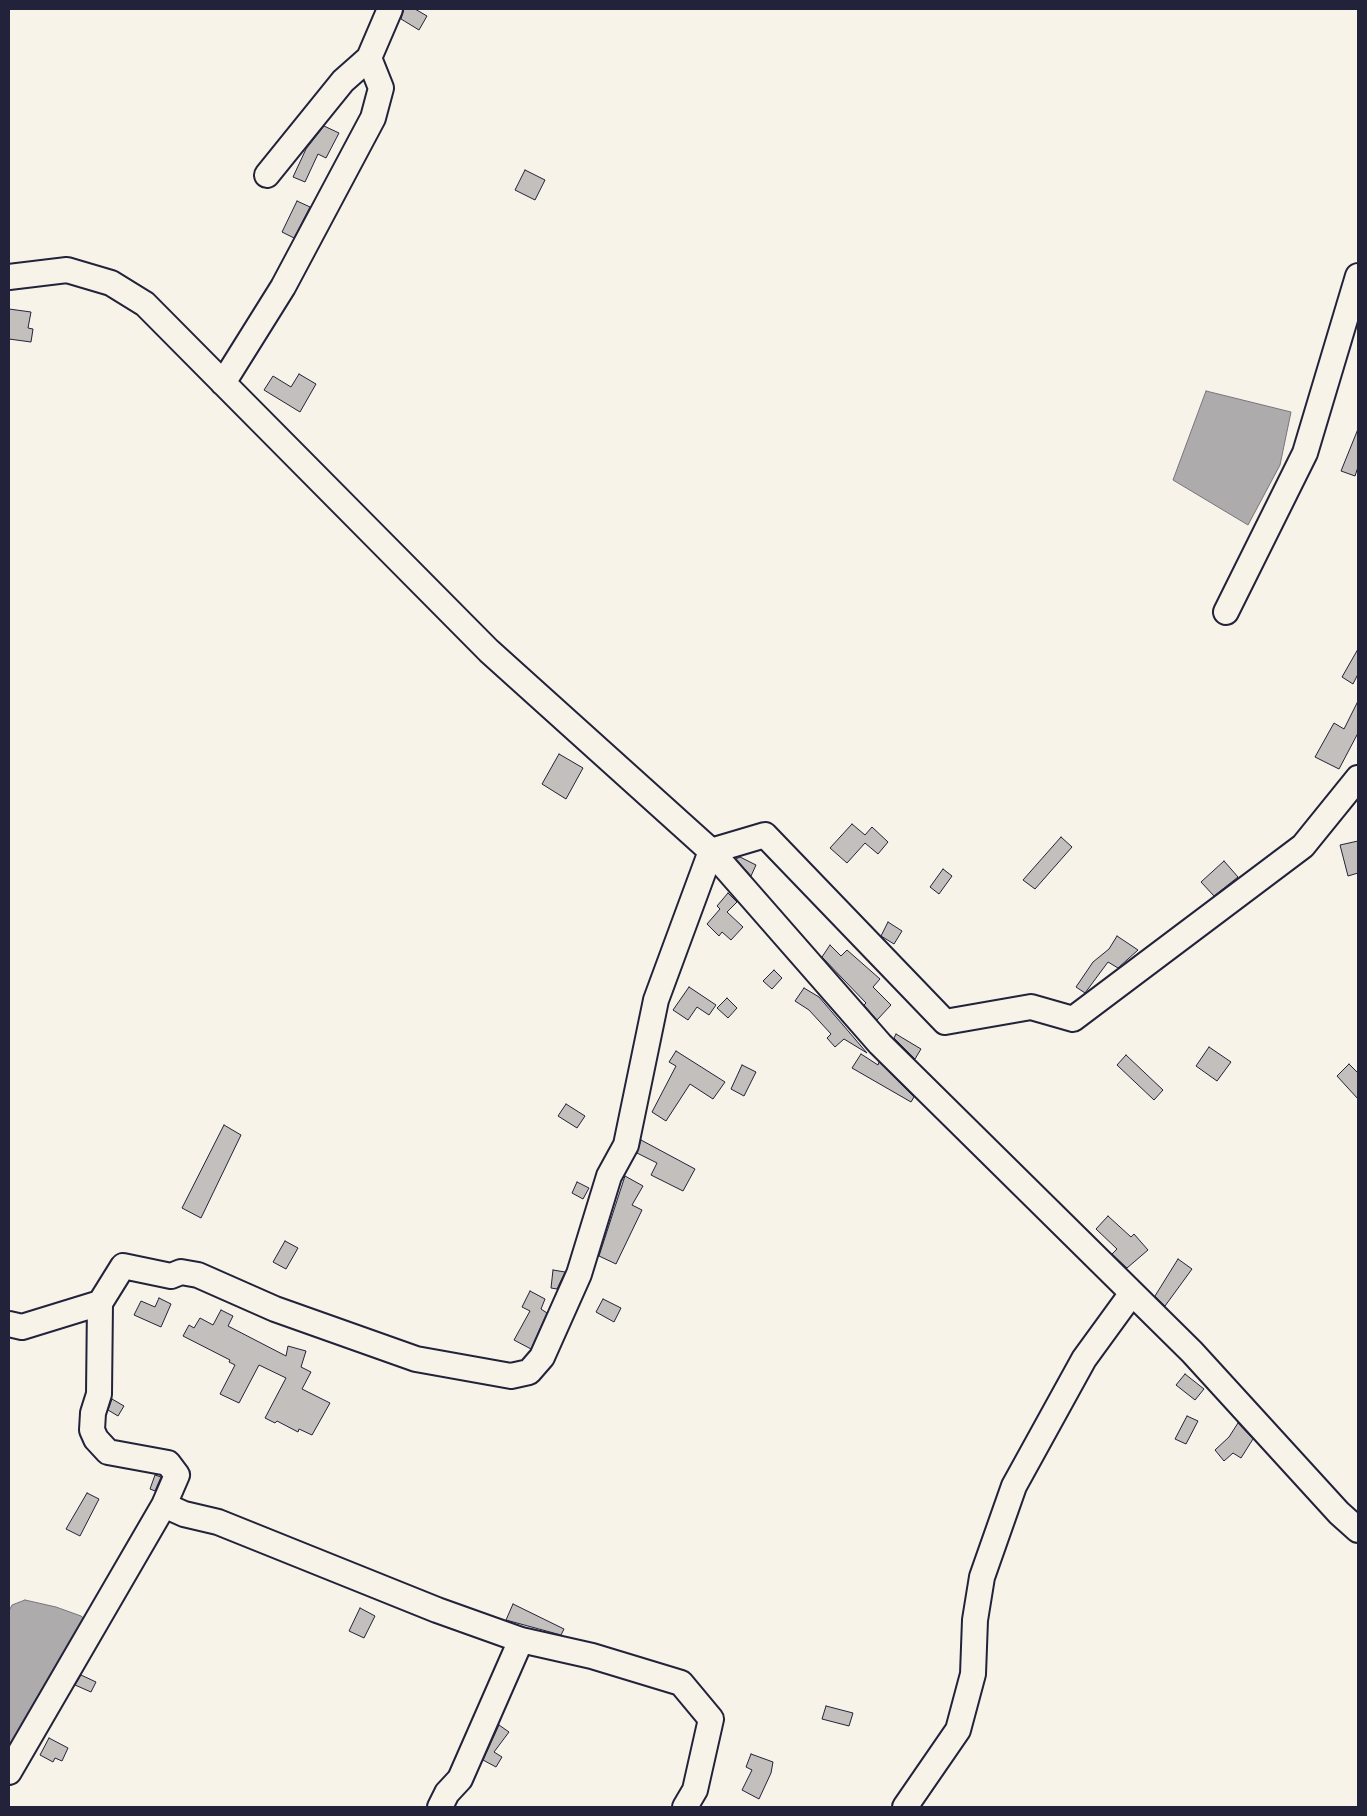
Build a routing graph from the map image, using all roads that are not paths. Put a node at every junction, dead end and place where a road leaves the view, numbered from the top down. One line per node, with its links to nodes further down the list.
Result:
1 (390, 9): 2 (street)
2 (369, 58): 3 (street); 6 (street)
3 (266, 175)
4 (1358, 276): 7 (street)
5 (9, 277): 6 (street)
6 (223, 383): 9 (street)
7 (1226, 612)
8 (1358, 778): 9 (street)
9 (712, 851): 10 (street); 11 (street)
10 (1132, 1293): 14 (street); 19 (street)
11 (100, 1303): 12 (street); 13 (street)
12 (9, 1324)
13 (164, 1505): 15 (street); 16 (street)
14 (1358, 1530)
15 (521, 1640): 17 (street); 18 (street)
16 (9, 1772)
17 (440, 1807)
18 (685, 1807)
19 (905, 1807)

